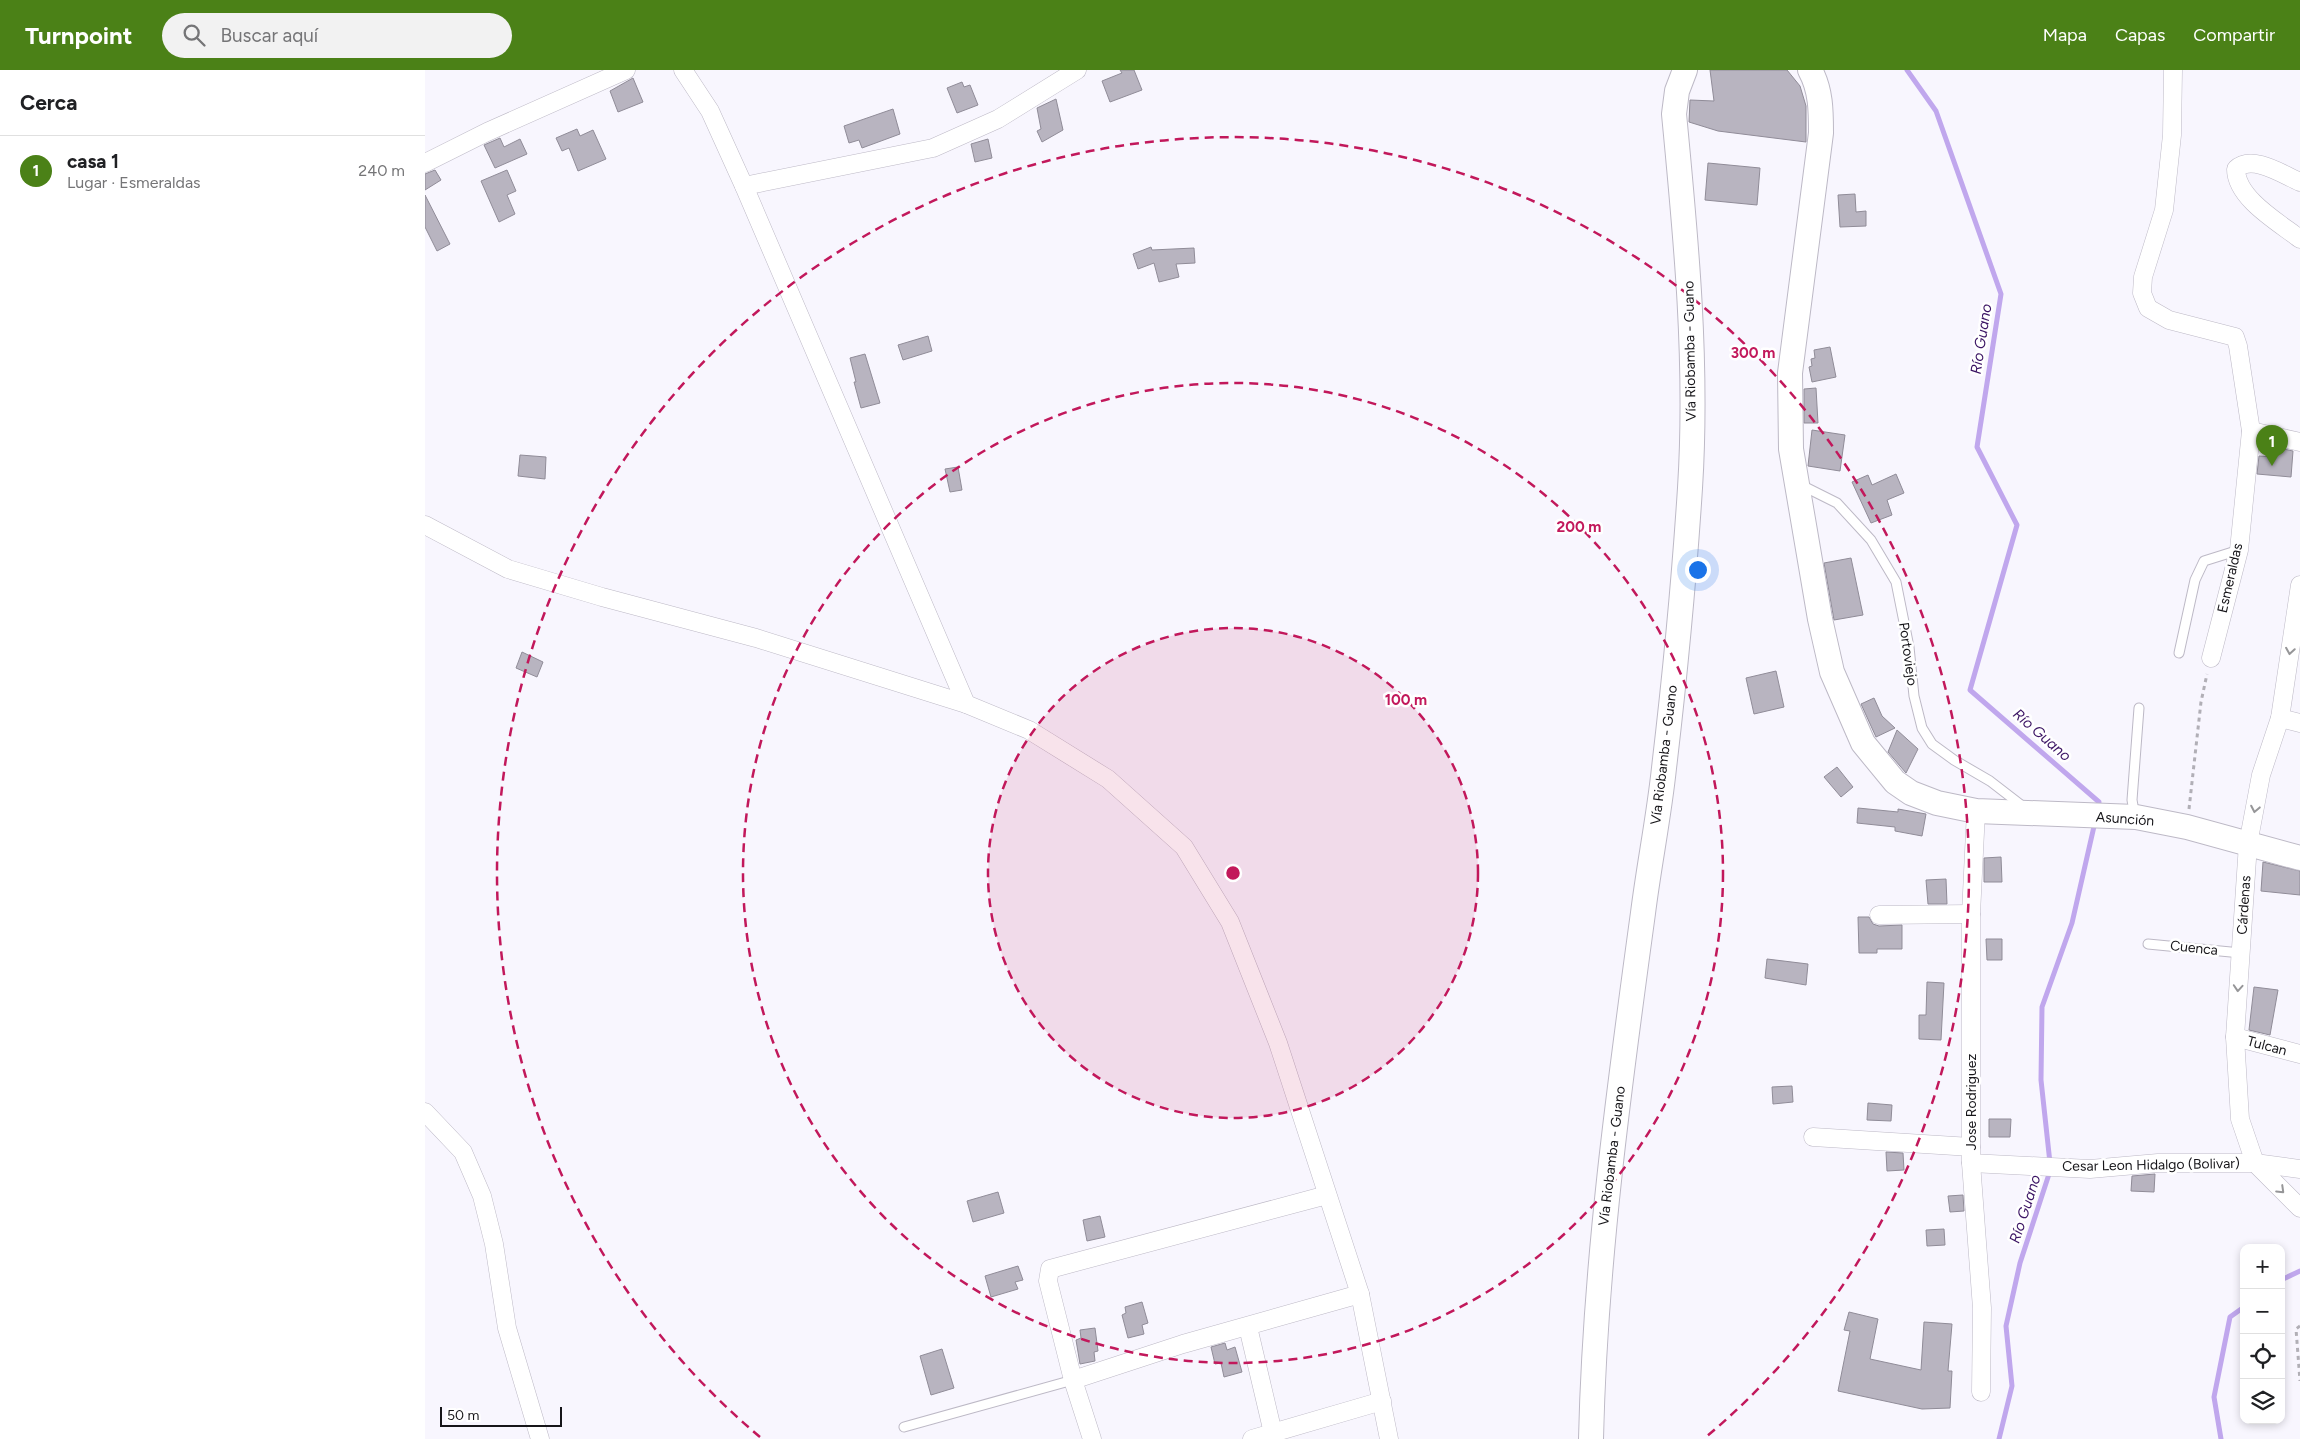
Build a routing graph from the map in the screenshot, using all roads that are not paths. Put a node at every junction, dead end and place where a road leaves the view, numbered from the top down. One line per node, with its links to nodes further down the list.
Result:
1 (626, 70): 7 (street)
2 (683, 70): 9 (street)
3 (1685, 70): 52 (main road, Vía Riobamba - Guano)
4 (1810, 70): 13 (main road)
5 (2173, 70): 11 (street, Esmeraldas)
6 (1072, 71): 9 (street)
7 (425, 164)
8 (2300, 182): 10 (street)
9 (744, 186): 19 (street)
10 (2300, 239)
11 (2251, 431): 12 (street); 15 (street, Esmeraldas)
12 (2300, 442)
13 (1797, 483): 23 (main road); 24 (lane, Portoviejo)
14 (425, 525): 19 (street)
15 (2239, 550): 17 (lane); 18 (street, Esmeraldas)
16 (2300, 586): 21 (street, Cárdenas, one-way to 21)
17 (2179, 653)
18 (2211, 658)
19 (966, 704): 39 (street)
20 (2139, 708): 25 (lane)
21 (2280, 718): 22 (street); 26 (street, Cárdenas, one-way to 26)
22 (2300, 723)
23 (1976, 811): 24 (main road, Asunción); 28 (street, Jose Rodriguez)
24 (2033, 814): 25 (main road, Asunción)
25 (2125, 818): 26 (main road, Asunción)
26 (2248, 844): 27 (main road, Asunción); 31 (street, Cárdenas)
27 (2300, 858)
28 (1971, 914): 29 (street); 36 (street, Jose Rodriguez)
29 (1879, 915)
30 (2148, 944): 31 (lane, Cuenca)
31 (2241, 953): 32 (street, Cárdenas, one-way to 32)
32 (2235, 1037): 33 (street, Tulcan); 37 (street, Cárdenas)
33 (2300, 1054)
34 (425, 1112): 48 (street)
35 (1813, 1136): 36 (street, Cesar Leon Hidalgo (Bolivar))
36 (1971, 1155): 37 (street, Cesar Leon Hidalgo (Bolivar)); 44 (street, Jose Rodriguez)
37 (2255, 1163): 38 (street, Cesar Leon Hidalgo (Bolivar)); 40 (street, Cárdenas, one-way to 40)
38 (2300, 1169)
39 (1327, 1195): 41 (street); 43 (street)
40 (2300, 1208)
41 (1360, 1294): 42 (street); 45 (street)
42 (1248, 1327): 43 (street); 47 (street)
43 (1073, 1380): 46 (lane); 49 (street)
44 (1981, 1392)
45 (1382, 1401): 47 (street); 51 (street)
46 (904, 1427)
47 (1273, 1432): 50 (street)
48 (540, 1439)
49 (1092, 1439)
50 (1252, 1439)
51 (1389, 1439)
52 (1591, 1439)

